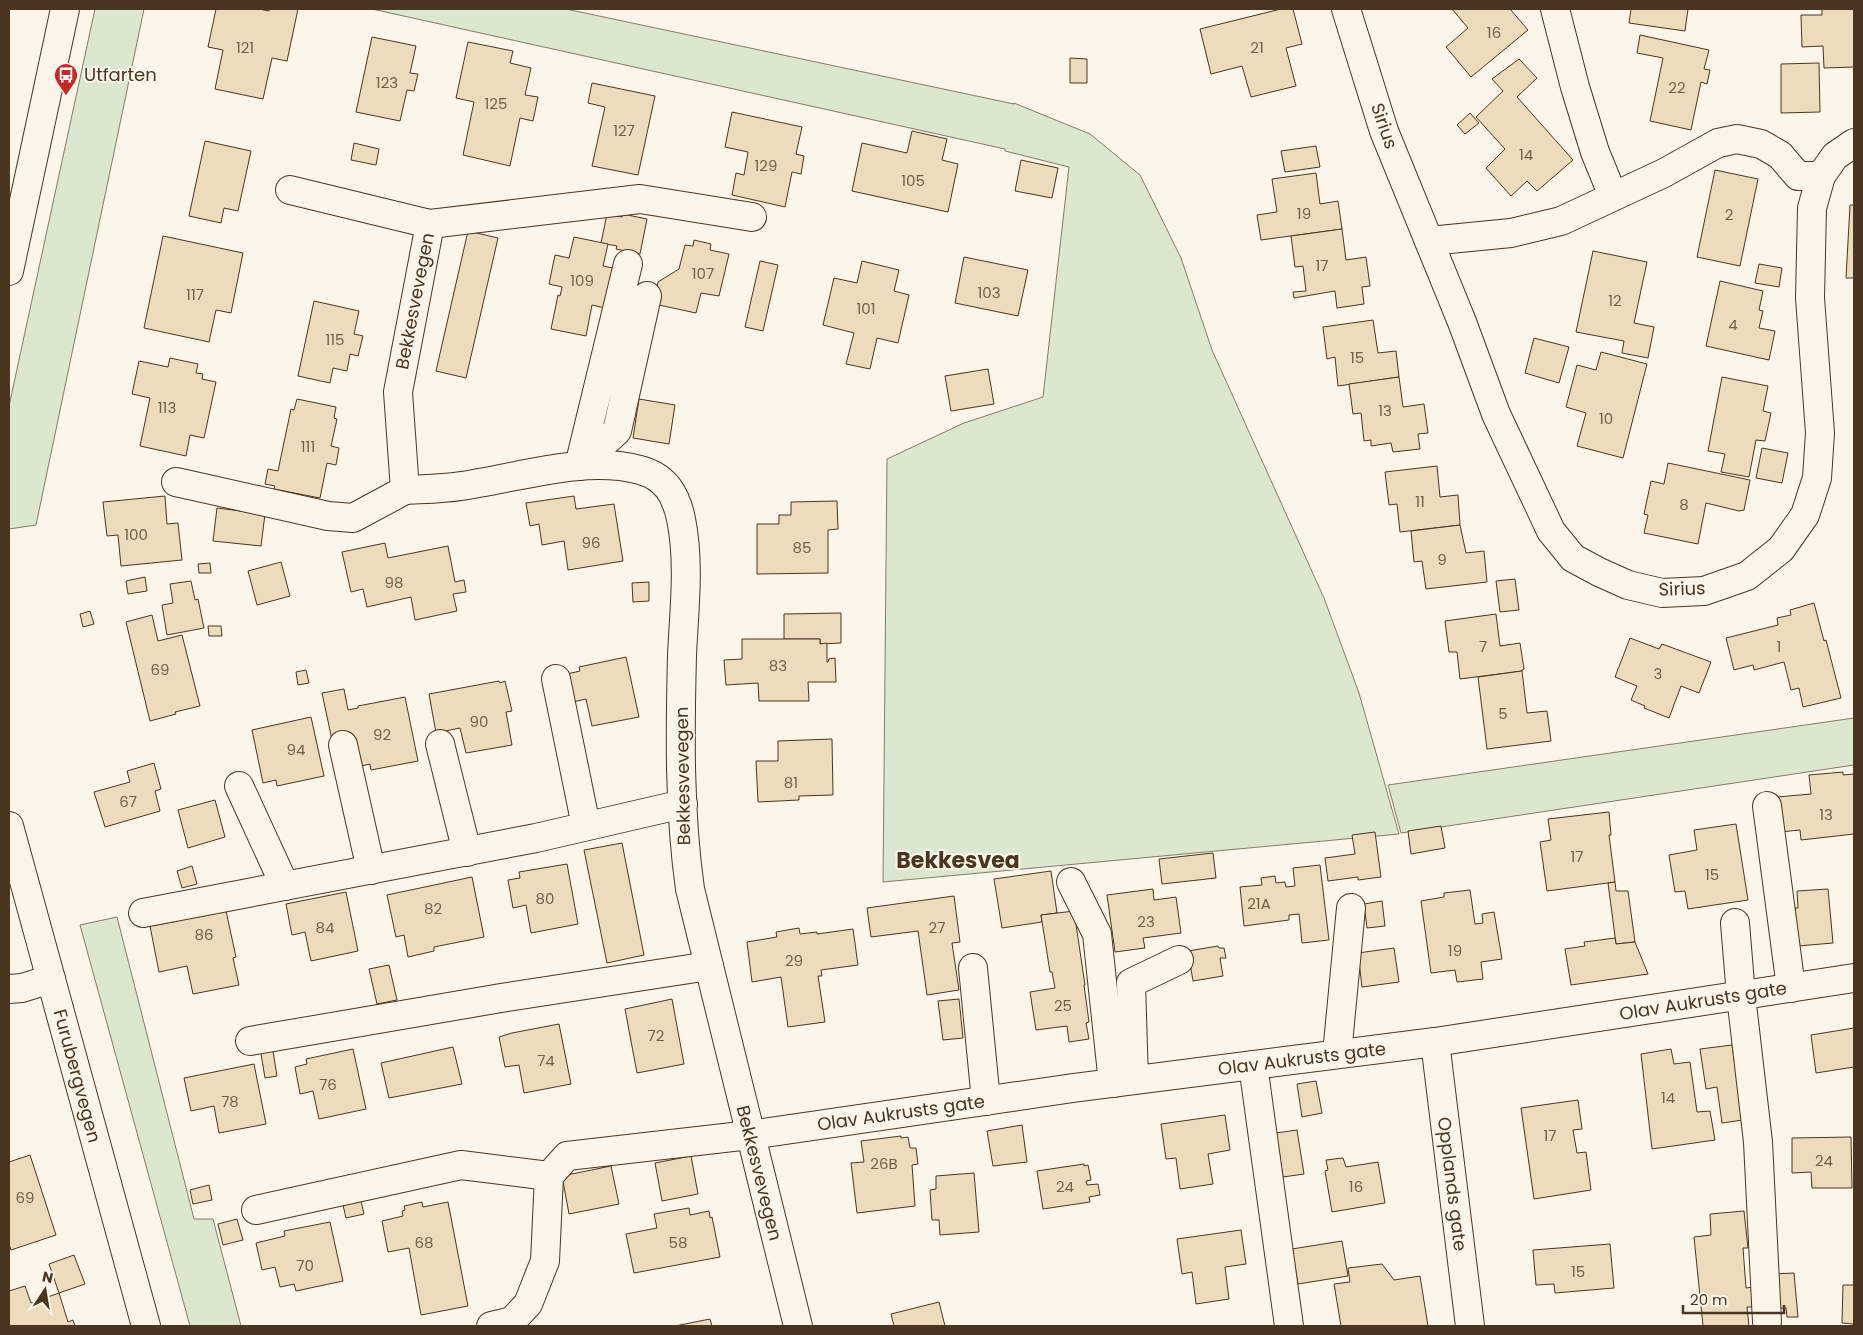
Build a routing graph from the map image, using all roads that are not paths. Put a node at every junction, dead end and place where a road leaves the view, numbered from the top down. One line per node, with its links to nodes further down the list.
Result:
1 (65, 9): 11 (street)
2 (1346, 9): 10 (street, Sirius)
3 (1555, 9): 7 (street)
4 (1854, 143): 5 (street, Sirius)
5 (1821, 176): 7 (street); 10 (street, Sirius)
6 (290, 190): 9 (street, Bekkesvevegen)
7 (1613, 196): 10 (street)
8 (752, 217): 9 (street)
9 (430, 224): 16 (street, Bekkesvevegen)
10 (1429, 241)
11 (11, 255)
12 (628, 264): 14 (street)
13 (647, 296): 14 (street)
14 (578, 466): 16 (street, Bekkesvevegen); 21 (street, Bekkesvevegen)
15 (176, 482): 16 (street, Bekkesvevegen)
16 (405, 490)
17 (556, 679): 24 (street)
18 (440, 744): 25 (street)
19 (343, 745): 26 (street)
20 (240, 786): 28 (street)
21 (683, 804): 24 (street); 33 (street, Bekkesvevegen)
22 (1767, 806): 37 (street)
23 (9, 826): 36 (street, Furubergvegen)
24 (586, 826): 25 (street)
25 (467, 852): 26 (street)
26 (371, 870): 28 (street)
27 (1071, 882): 44 (street)
28 (285, 886): 30 (street)
29 (1351, 908): 42 (street)
30 (143, 913)
31 (1735, 923): 39 (street)
32 (1179, 960): 44 (street)
33 (709, 966): 40 (street); 46 (street, Bekkesvevegen)
34 (973, 968): 45 (street)
35 (1854, 978): 37 (street, Olav Aukrusts gate)
36 (51, 979): 38 (street); 50 (street, Furubergvegen)
37 (1791, 988): 39 (street, Olav Aukrusts gate)
38 (9, 989)
39 (1741, 996): 41 (street, Olav Aukrusts gate); 49 (street)
40 (250, 1041)
41 (1435, 1042): 42 (street, Olav Aukrusts gate); 54 (street, Opplands gate)
42 (1338, 1054): 43 (street, Olav Aukrusts gate)
43 (1253, 1065): 44 (street, Olav Aukrusts gate); 53 (street)
44 (1123, 1081): 45 (street, Olav Aukrusts gate)
45 (986, 1101): 46 (street, Olav Aukrusts gate)
46 (750, 1135): 47 (street, Olav Aukrusts gate); 52 (street, Bekkesvevegen)
47 (548, 1176): 48 (street); 51 (street)
48 (256, 1210)
49 (1768, 1322)
50 (146, 1326)
51 (491, 1326)
52 (798, 1326)
53 (1289, 1326)
54 (1470, 1326)

